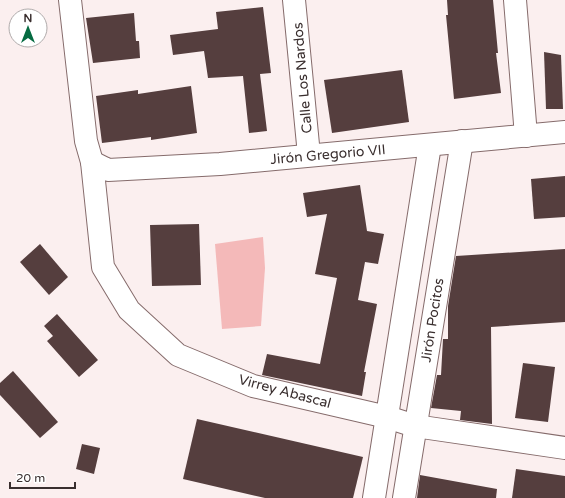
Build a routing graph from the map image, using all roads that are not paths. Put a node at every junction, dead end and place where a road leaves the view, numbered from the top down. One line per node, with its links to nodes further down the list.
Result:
1 (70, 0): 9 (street, Virrey Abascal)
2 (294, 0): 8 (street, Calle Los Nardos)
3 (515, 0): 5 (street)
4 (565, 132): 5 (street, Jirón Gregorio VII)
5 (526, 136): 6 (street, Jirón Gregorio VII)
6 (462, 141): 7 (street, Jirón Gregorio VII); 11 (street, Jirón Pocitos)
7 (430, 145): 8 (street, Jirón Gregorio VII); 10 (street, Jirón Pocitos)
8 (309, 155): 9 (street, Jirón Gregorio VII)
9 (92, 162): 10 (street, Virrey Abascal)
10 (387, 416): 11 (street, Virrey Abascal); 13 (street, Jirón Pocitos)
11 (415, 426): 12 (street, Virrey Abascal); 14 (street, Jirón Pocitos)
12 (565, 448)
13 (374, 498)
14 (404, 498)

